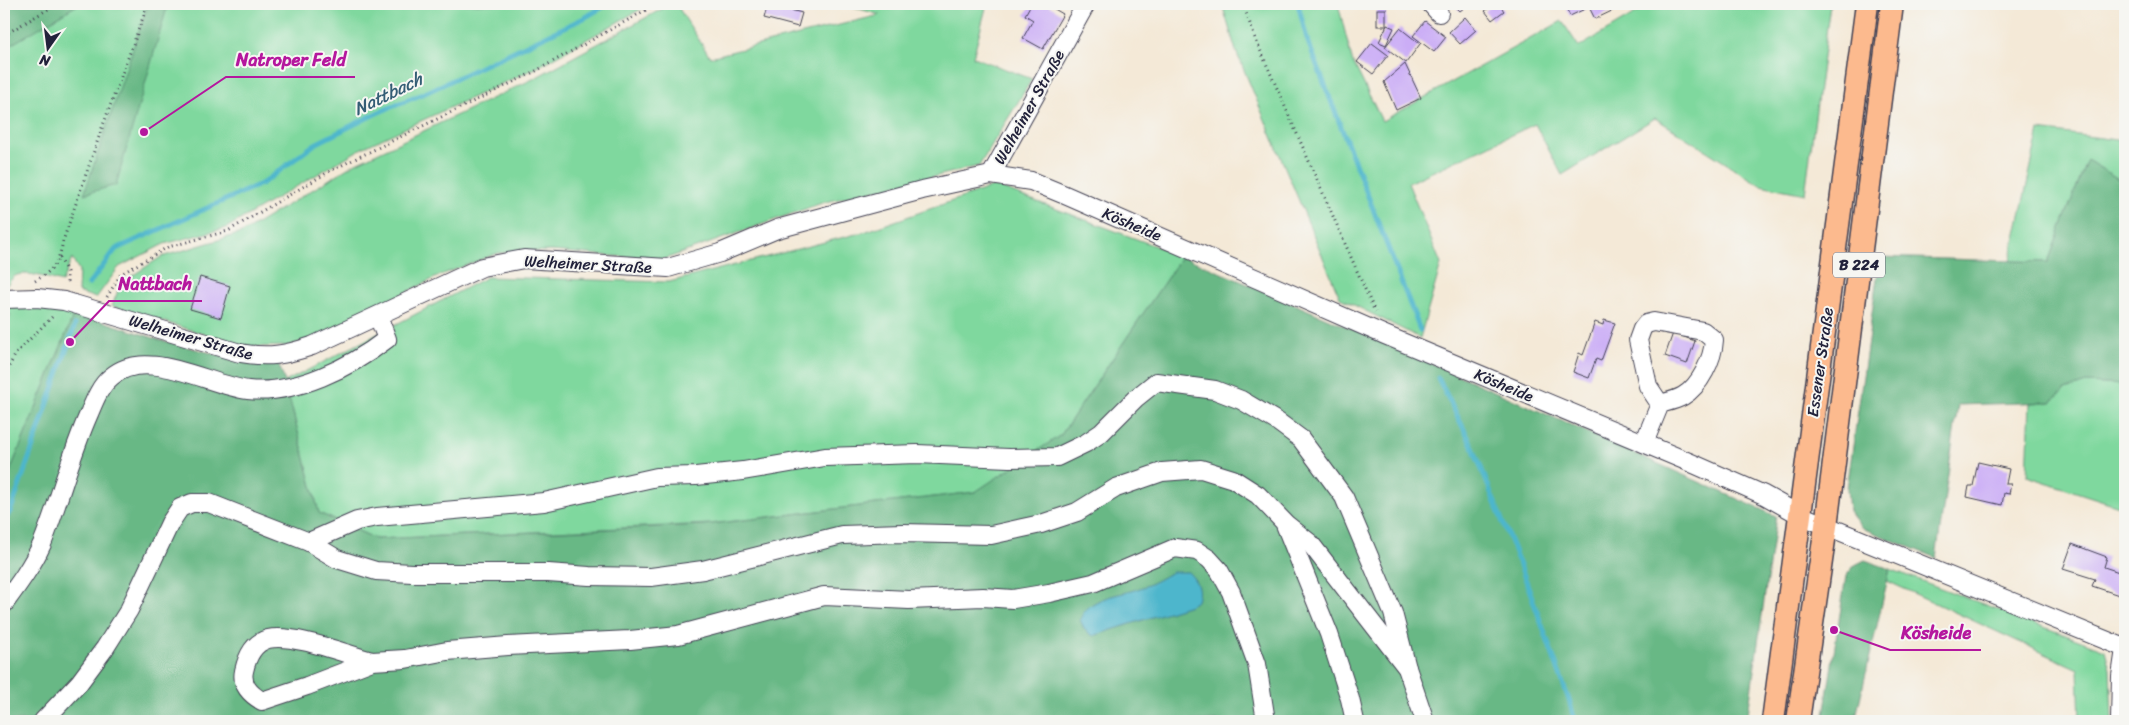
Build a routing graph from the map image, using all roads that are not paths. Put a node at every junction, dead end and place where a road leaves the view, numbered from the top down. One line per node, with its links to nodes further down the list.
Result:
1 (1086, 4): 4 (street, Welheimer Straße)
2 (1867, 4): 9 (main road, Essener Straße / B 224)
3 (1892, 4): 11 (main road, Essener Straße / B 224)
4 (991, 175): 6 (street, Welheimer Straße); 8 (street, Kösheide)
5 (4, 299): 6 (street, Welheimer Straße)
6 (378, 316): 13 (street)
7 (1660, 404): 7 (street); 8 (street)
8 (1644, 444): 9 (street, Kösheide)
9 (1800, 515): 11 (street, Kösheide); 21 (main road, Essener Straße / B 224)
10 (1284, 522): 12 (street); 16 (street); 19 (street)
11 (1826, 526): 14 (street, Kösheide); 22 (main road, Essener Straße / B 224)
12 (309, 542): 16 (street); 17 (street)
13 (4, 604)
14 (2124, 645): 23 (street, Kösheide)
15 (372, 661): 15 (street); 18 (street)
16 (1407, 668): 20 (street)
17 (43, 721)
18 (1266, 721)
19 (1355, 721)
20 (1425, 721)
21 (1773, 721)
22 (1798, 721)
23 (2120, 721)

